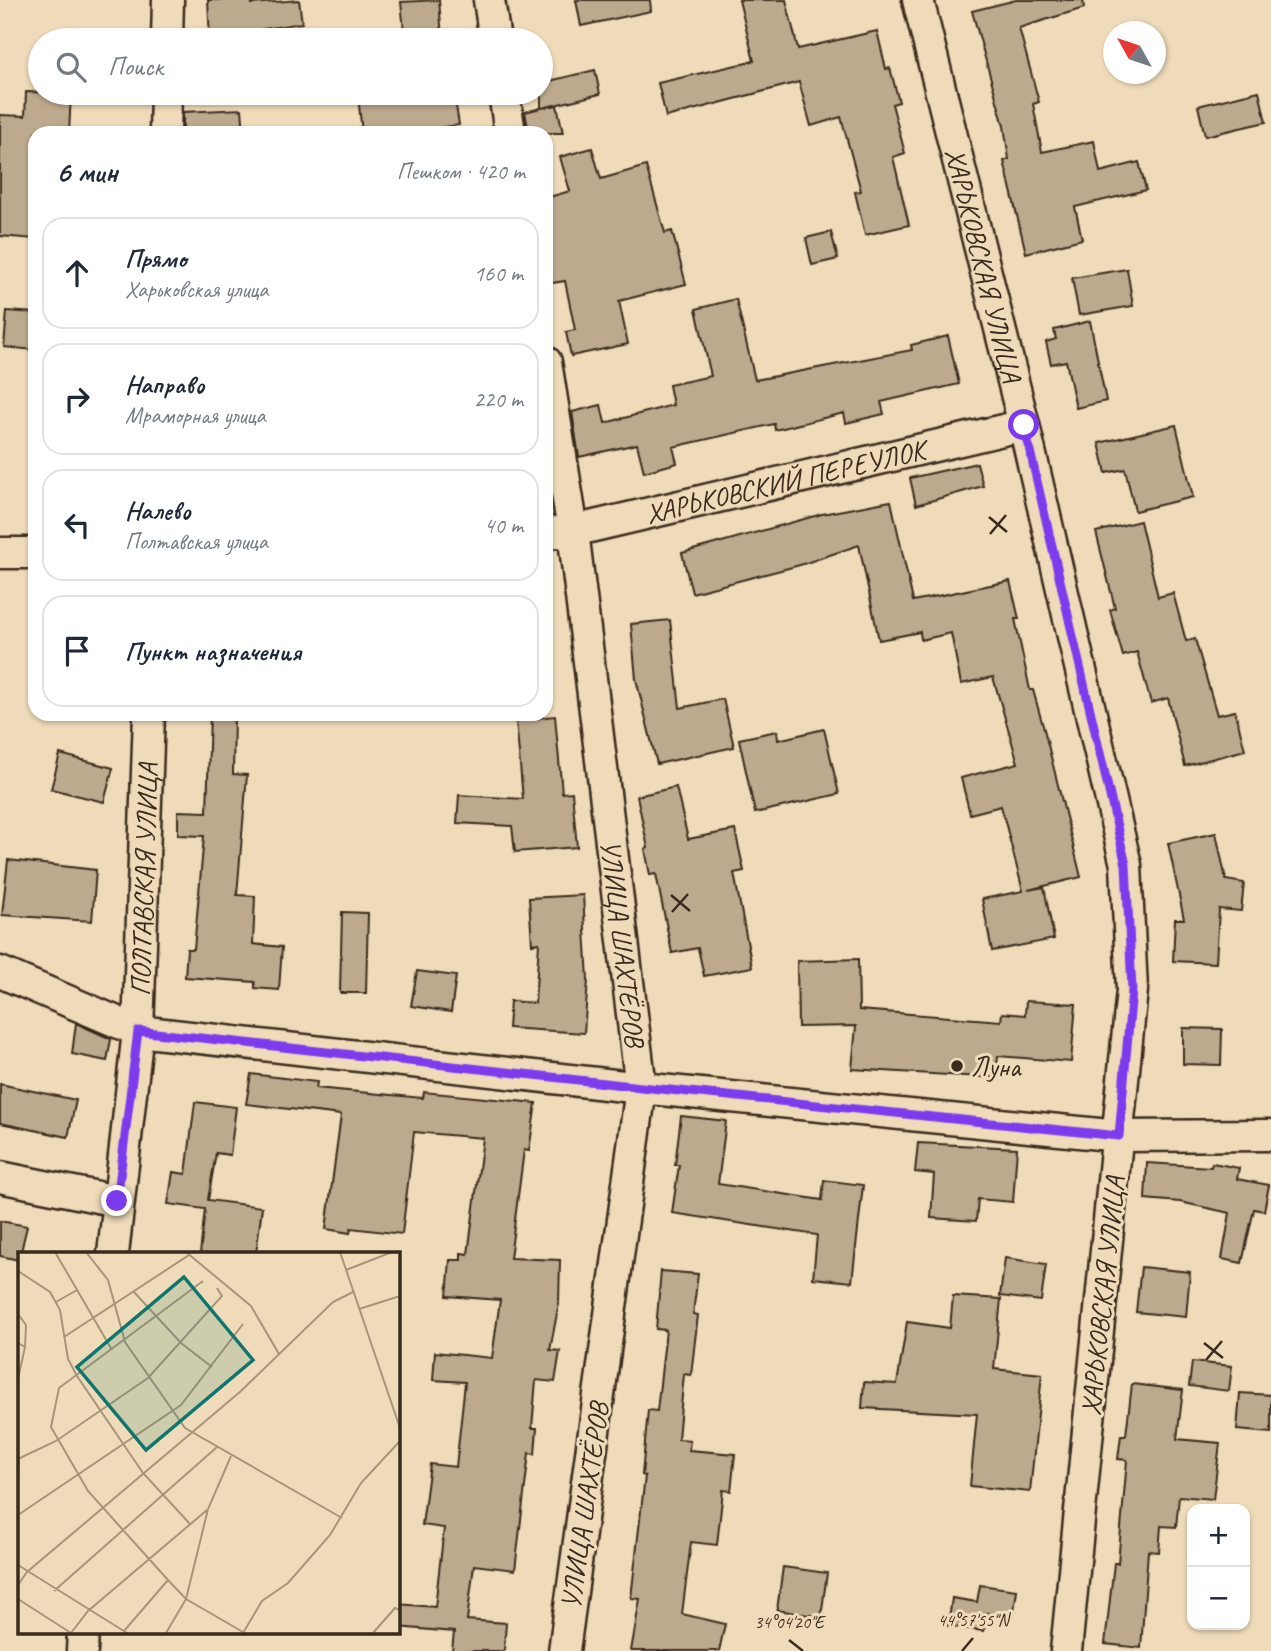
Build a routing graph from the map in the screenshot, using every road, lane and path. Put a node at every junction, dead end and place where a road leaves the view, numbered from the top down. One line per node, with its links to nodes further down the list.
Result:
1 (168, 0): 4 (street)
2 (489, 0): 5 (street)
3 (918, 0): 10 (street, ХАРЬКОВСКАЯ УЛИЦА)
4 (167, 28)
5 (493, 28)
6 (166, 105): 8 (street)
7 (506, 105): 9 (street)
8 (165, 126)
9 (509, 126)
10 (1024, 425): 12 (street, ХАРЬКОВСКИЙ ПЕРЕУЛОК); 20 (street, ХАРЬКОВСКАЯ УЛИЦА)
11 (553, 454): 12 (street, УЛИЦА ШАХТЁРОВ)
12 (559, 532): 18 (street, УЛИЦА ШАХТЁРОВ)
13 (0, 553): 14 (street)
14 (28, 553)
15 (149, 721): 17 (street, ПОЛТАВСКАЯ УЛИЦА)
16 (0, 972): 17 (street)
17 (138, 1031): 18 (street); 22 (street, ПОЛТАВСКАЯ УЛИЦА)
18 (641, 1087): 20 (street); 24 (street, УЛИЦА ШАХТЁРОВ)
19 (1271, 1135): 20 (street)
20 (1119, 1136): 25 (street, ХАРЬКОВСКАЯ УЛИЦА)
21 (0, 1177): 22 (street)
22 (117, 1201): 23 (street, ПОЛТАВСКАЯ УЛИЦА)
23 (113, 1252)
24 (564, 1651)
25 (1066, 1651)

